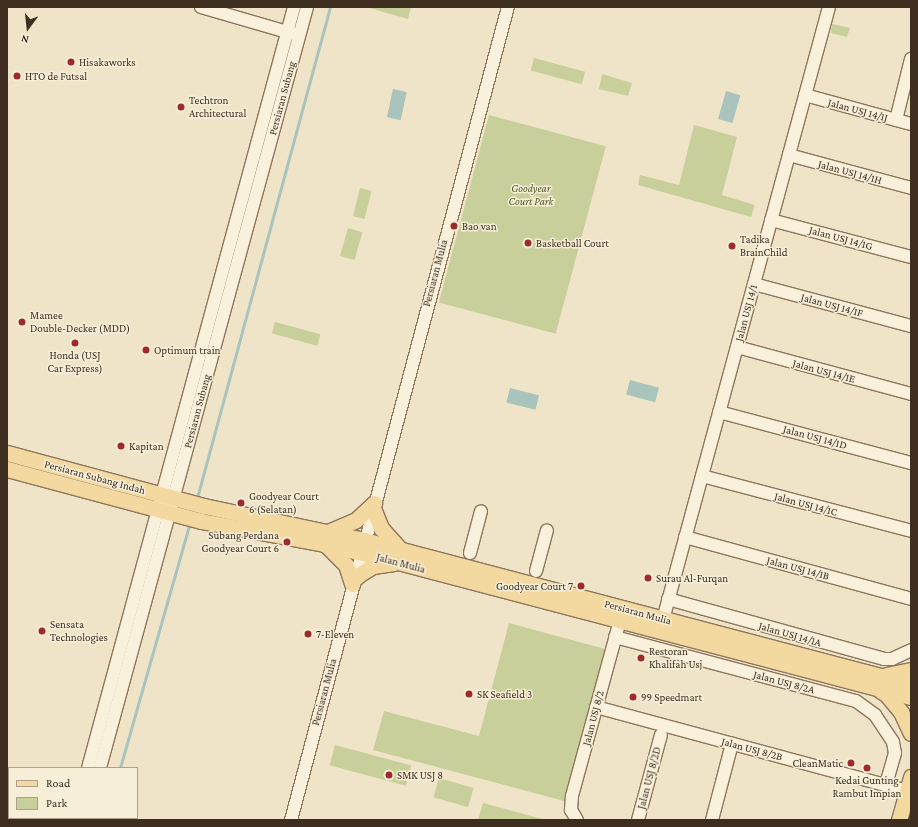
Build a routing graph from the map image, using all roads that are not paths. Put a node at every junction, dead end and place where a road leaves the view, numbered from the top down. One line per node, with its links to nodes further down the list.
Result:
1 (201, 7): 6 (street)
2 (294, 7): 6 (street, Persiaran Subang)
3 (307, 7): 7 (street, Persiaran Subang)
4 (508, 7): 26 (street, Persiaran Mulia)
5 (829, 7): 9 (street, Jalan USJ 14/1)
6 (288, 32): 7 (street); 25 (street, Persiaran Subang)
7 (300, 35): 25 (street, Persiaran Subang)
8 (911, 59): 10 (street)
9 (805, 95): 10 (street, Jalan USJ 14/1J); 12 (street, Jalan USJ 14/1)
10 (896, 120): 11 (street, Jalan USJ 14/1J)
11 (911, 124)
12 (789, 155): 13 (street, Jalan USJ 14/1H); 14 (street, Jalan USJ 14/1)
13 (911, 188)
14 (771, 220): 15 (street, Jalan USJ 14/1G); 16 (street, Jalan USJ 14/1)
15 (911, 257)
16 (754, 284): 17 (street, Jalan USJ 14/1F); 18 (street, Jalan USJ 14/1)
17 (911, 326)
18 (737, 347): 19 (street, Jalan USJ 14/1E); 20 (street, Jalan USJ 14/1)
19 (911, 394)
20 (719, 412): 22 (street, Jalan USJ 14/1D); 24 (street, Jalan USJ 14/1)
21 (7, 453): 25 (main road, Persiaran Subang Indah)
22 (911, 463)
23 (7, 469): 28 (main road, Persiaran Subang Indah)
24 (702, 476): 30 (street, Jalan USJ 14/1C); 31 (street, Jalan USJ 14/1)
25 (173, 498): 28 (street, Persiaran Subang); 32 (main road)
26 (373, 506): 32 (main road); 33 (street, Persiaran Mulia); 35 (main road)
27 (481, 511): 34 (street)
28 (169, 513): 32 (main road, Jalan Mulia); 52 (street, Persiaran Subang); 53 (street, Persiaran Subang)
29 (547, 530): 36 (street)
30 (911, 531)
31 (685, 536): 38 (street, Jalan USJ 14/1); 39 (street, Jalan USJ 14/1B)
32 (326, 538): 33 (main road, Jalan Mulia); 37 (main road)
33 (363, 546): 35 (main road, Jalan Mulia); 37 (street, Persiaran Mulia)
34 (470, 553)
35 (402, 556): 37 (main road); 40 (main road, Jalan Mulia); 41 (main road, Persiaran Mulia)
36 (536, 571)
37 (353, 582): 57 (street, Persiaran Mulia)
38 (668, 599): 41 (street, Jalan USJ 14/1); 43 (street, Jalan USJ 14/1A)
39 (911, 599)
40 (620, 621): 41 (main road, Persiaran Mulia); 42 (street, Jalan USJ 8/2)
41 (662, 625): 45 (main road, Persiaran Mulia)
42 (615, 637): 48 (street, Jalan USJ 8/2); 55 (street, Jalan USJ 8/2A)
43 (911, 650)
44 (911, 670): 45 (main road)
45 (878, 682): 46 (main road, Persiaran Mulia); 47 (main road, Persiaran Mulia); 49 (main road)
46 (911, 684)
47 (911, 697)
48 (596, 707): 51 (street, Jalan USJ 8/2B); 56 (street, Jalan USJ 8/2)
49 (911, 733)
50 (661, 736): 58 (street, Jalan USJ 8/2D)
51 (732, 744): 55 (street, Jalan USJ 8/2B); 59 (street)
52 (88, 767)
53 (100, 767)
54 (909, 784): 55 (street, Jalan USJ 8/2B); 60 (main road)
55 (886, 785)
56 (575, 818)
57 (290, 820)
58 (638, 820)
59 (712, 820)
60 (899, 820)

